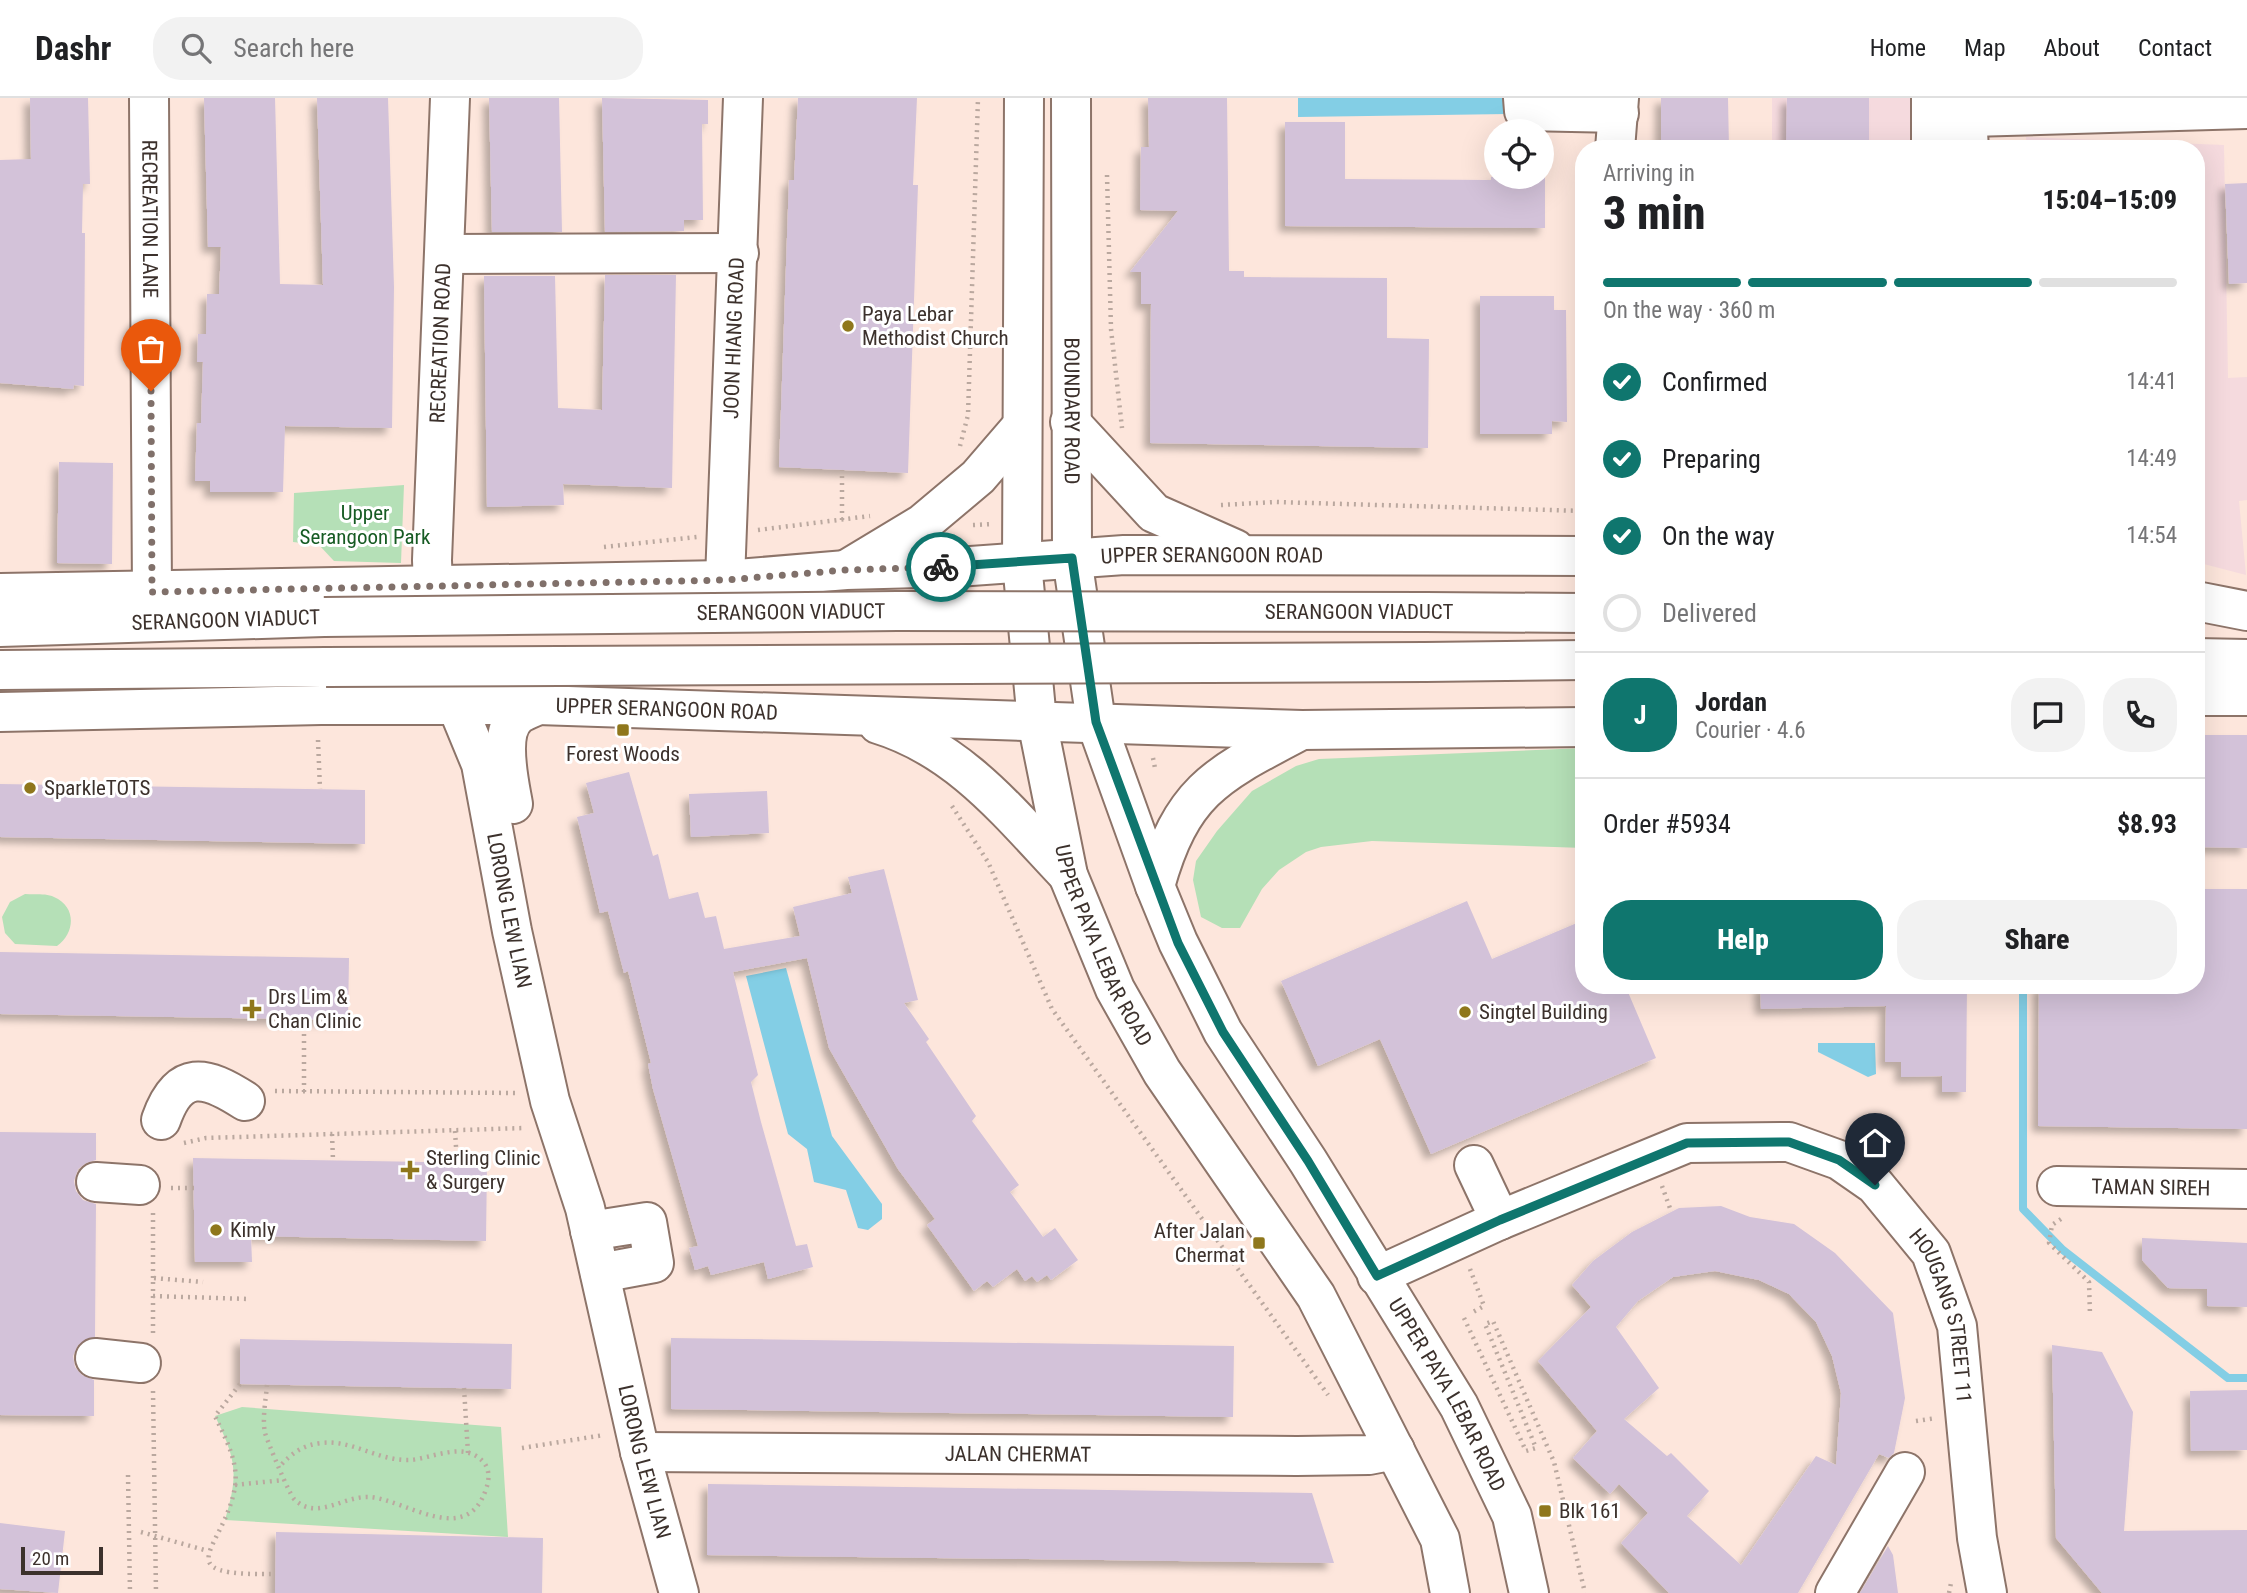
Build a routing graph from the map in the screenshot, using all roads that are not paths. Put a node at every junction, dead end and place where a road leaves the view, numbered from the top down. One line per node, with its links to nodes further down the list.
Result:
1 (149, 98): 21 (main road, RECREATION LANE)
2 (450, 98): 11 (main road, RECREATION ROAD)
3 (743, 98): 10 (main road, JOON HIANG ROAD)
4 (1024, 98): 13 (main road)
5 (1071, 98): 12 (main road, BOUNDARY ROAD)
6 (1523, 98): 8 (main road)
7 (2247, 109): 9 (main road)
8 (1618, 120)
9 (1949, 121)
10 (739, 253): 11 (main road); 19 (main road, JOON HIANG ROAD)
11 (445, 254): 20 (main road, RECREATION ROAD)
12 (1070, 422): 14 (main road); 16 (main road, BOUNDARY ROAD)
13 (1022, 426): 17 (main road); 18 (main road)
14 (1250, 555): 15 (main road, UPPER SERANGOON ROAD); 16 (main road, UPPER SERANGOON ROAD)
15 (1575, 556)
16 (1072, 558): 17 (main road, UPPER SERANGOON ROAD); 40 (main road, BOUNDARY ROAD)
17 (1022, 563): 18 (main road, UPPER SERANGOON ROAD); 39 (main road)
18 (846, 570): 19 (main road, UPPER SERANGOON ROAD)
19 (725, 580): 20 (main road, UPPER SERANGOON ROAD)
20 (433, 588): 21 (main road, UPPER SERANGOON ROAD)
21 (152, 592): 22 (main road, UPPER SERANGOON ROAD)
22 (0, 593)
23 (2205, 603): 24 (main road)
24 (2247, 611)
25 (1575, 613): 27 (main road, SERANGOON VIADUCT, bridge)
26 (2247, 625): 28 (main road)
27 (0, 627)
28 (2205, 627)
29 (2205, 658): 30 (main road)
30 (2247, 659)
31 (1575, 660): 32 (main road, bridge)
32 (0, 670)
33 (2205, 695): 34 (main road)
34 (2247, 696)
35 (538, 705): 36 (main road, UPPER SERANGOON ROAD); 38 (main road, UPPER SERANGOON ROAD); 45 (main road, LORONG LEW LIAN)
36 (457, 706): 37 (main road, UPPER SERANGOON ROAD); 48 (main road, LORONG LEW LIAN)
37 (0, 712)
38 (842, 713): 39 (main road, UPPER SERANGOON ROAD); 43 (main road)
39 (1037, 721): 40 (main road, UPPER SERANGOON ROAD); 43 (main road, UPPER PAYA LEBAR ROAD)
40 (1096, 722): 42 (main road, UPPER SERANGOON ROAD); 44 (main road, UPPER PAYA LEBAR ROAD)
41 (1575, 727): 42 (main road, UPPER SERANGOON ROAD)
42 (1302, 730): 44 (main road)
43 (1068, 875): 61 (main road, UPPER PAYA LEBAR ROAD)
44 (1155, 886): 57 (main road, UPPER PAYA LEBAR ROAD)
45 (541, 965): 48 (main road, LORONG LEW LIAN); 54 (main road, LORONG LEW LIAN)
46 (256, 1096): 47 (main road)
47 (161, 1119)
48 (544, 1123): 54 (main road, LORONG LEW LIAN)
49 (1474, 1165): 55 (main road)
50 (96, 1182): 51 (main road)
51 (140, 1185)
52 (2057, 1186): 53 (main road, TAMAN SIREH)
53 (2247, 1189)
54 (587, 1219): 56 (main road, LORONG LEW LIAN); 56 (main road)
55 (1500, 1220): 57 (main road, HOUGANG STREET 11); 63 (main road, HOUGANG STREET 11)
56 (600, 1273): 60 (main road, LORONG LEW LIAN)
57 (1377, 1276): 67 (main road, UPPER PAYA LEBAR ROAD)
58 (94, 1358): 59 (main road)
59 (149, 1363)
60 (625, 1443): 61 (main road, JALAN CHERMAT); 65 (main road, LORONG LEW LIAN)
61 (1395, 1450): 66 (main road, UPPER PAYA LEBAR ROAD)
62 (1905, 1472): 68 (main road)
63 (1977, 1538): 64 (main road, HOUGANG STREET 11); 69 (main road, HOUGANG STREET 11)
64 (1958, 1587)
65 (679, 1593)
66 (1450, 1593)
67 (1529, 1593)
68 (1835, 1593)
69 (1987, 1593)

